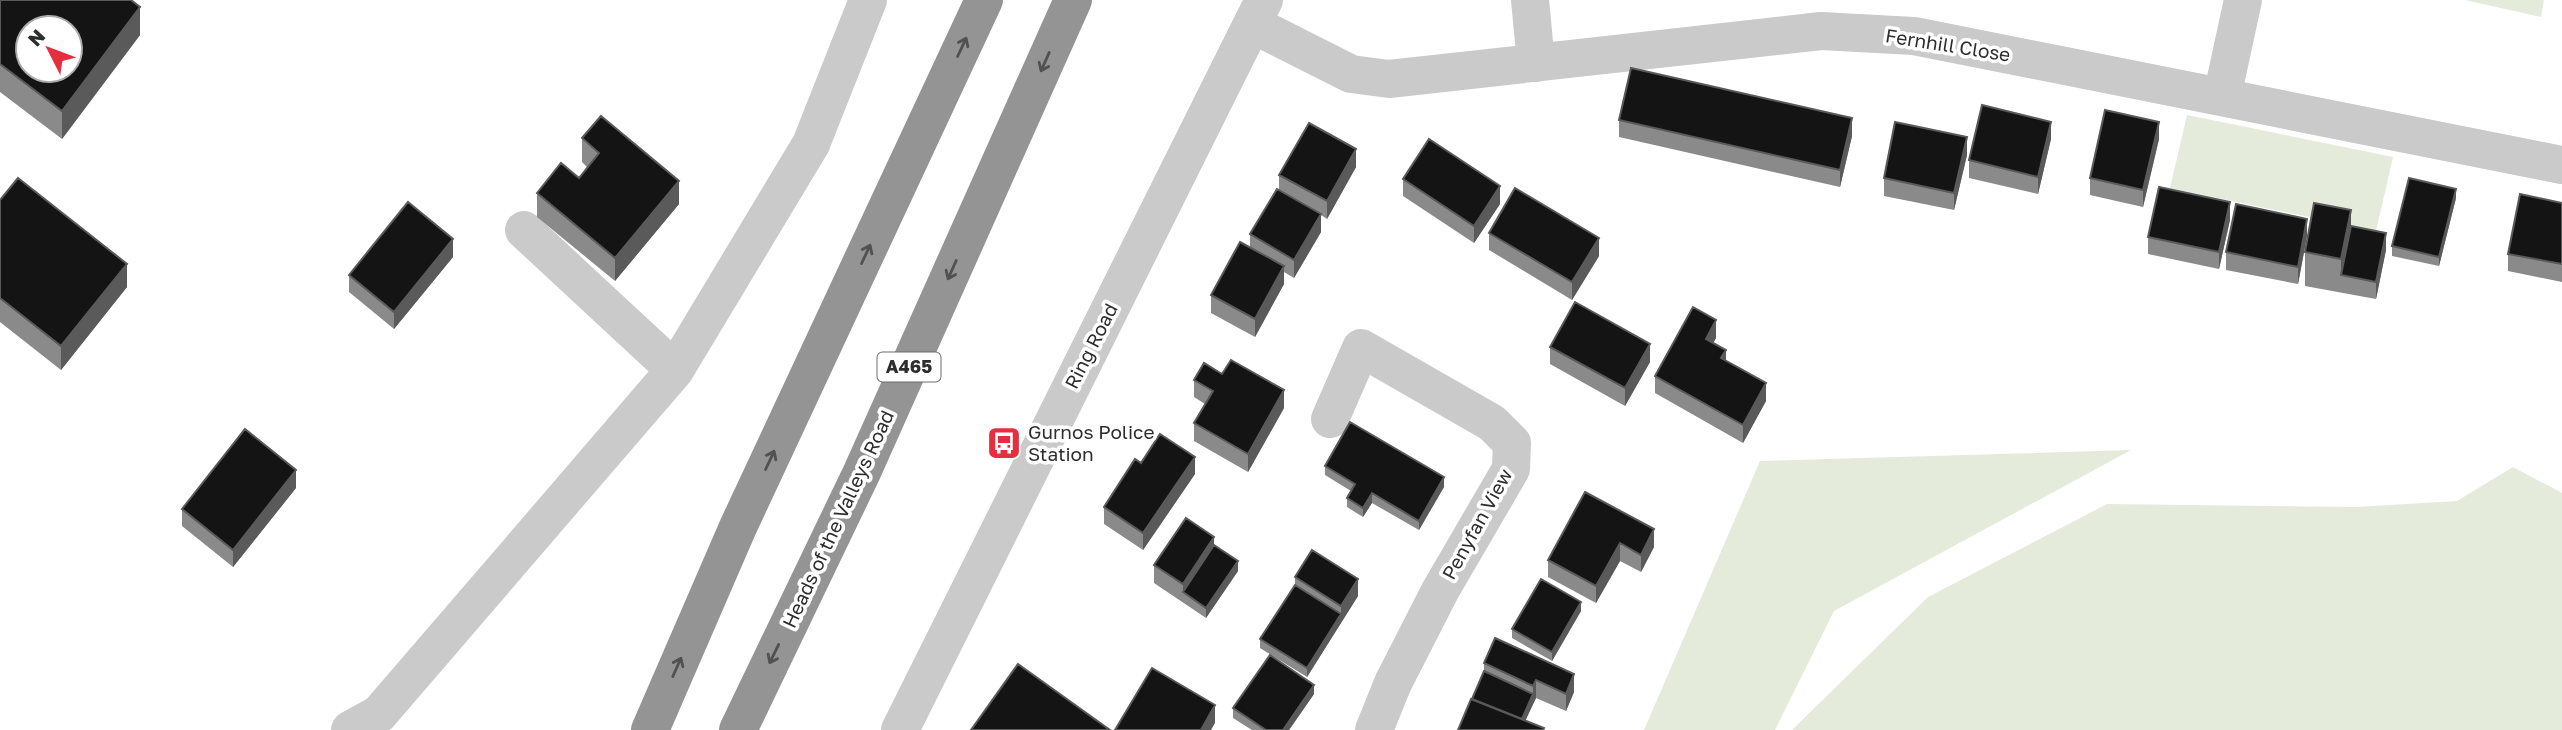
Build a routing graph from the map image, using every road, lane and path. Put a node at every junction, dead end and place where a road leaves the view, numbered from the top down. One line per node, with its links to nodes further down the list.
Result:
1 (868, 0): 11 (street)
2 (984, 0): 14 (highway, one-way to 2)
3 (1073, 0): 15 (highway, Heads of the Valleys Road / A465, one-way to 15)
4 (1530, 0): 7 (street)
5 (2243, 0): 8 (street)
6 (1258, 12): 7 (street, Fernhill Close); 16 (street, Ring Road)
7 (1536, 63): 8 (street, Fernhill Close)
8 (2222, 97): 9 (street, Fernhill Close)
9 (2562, 165)
10 (524, 229): 11 (street)
11 (675, 370): 13 (street)
12 (1331, 419): 17 (street, Penyfan View)
13 (350, 730)
14 (650, 730)
15 (738, 730)
16 (900, 730)
17 (1374, 730)

